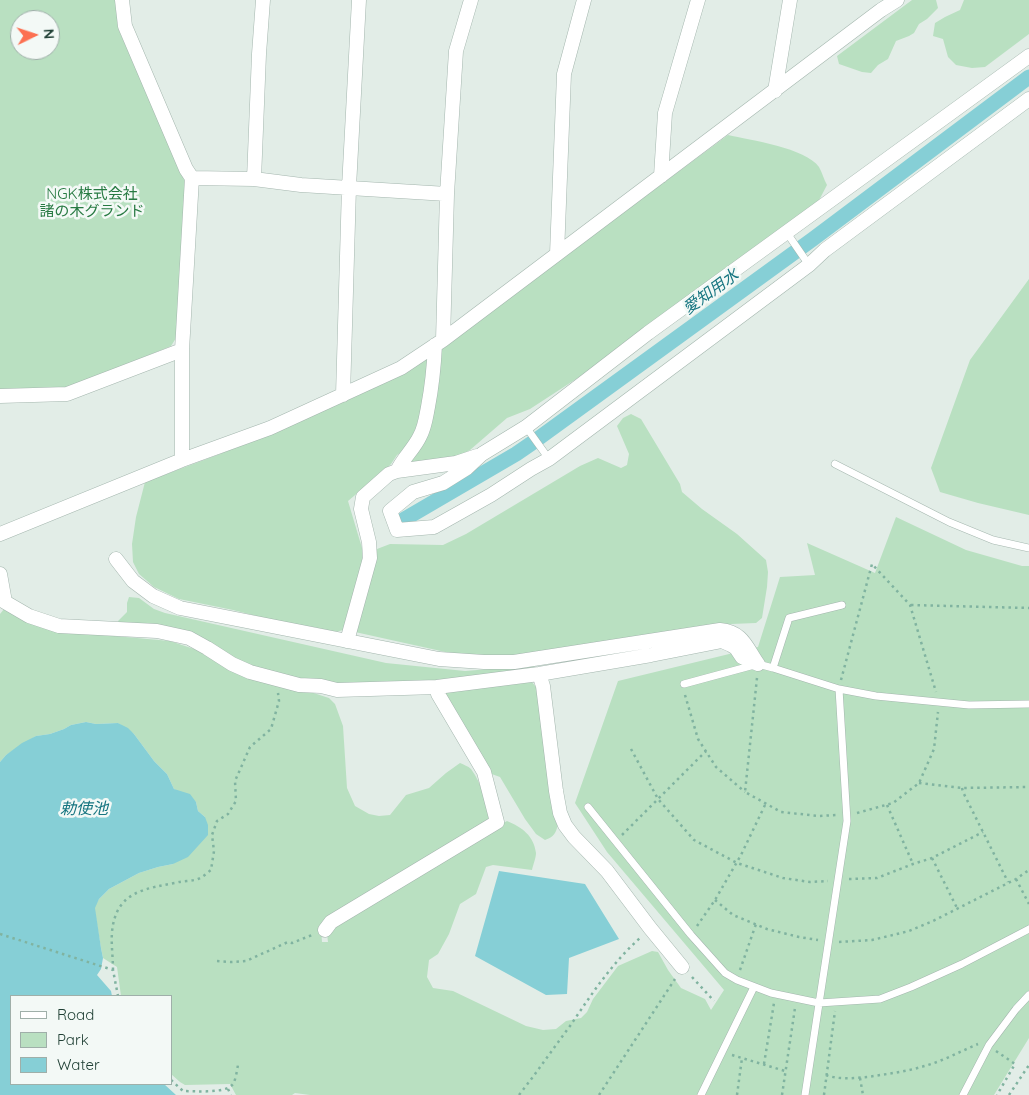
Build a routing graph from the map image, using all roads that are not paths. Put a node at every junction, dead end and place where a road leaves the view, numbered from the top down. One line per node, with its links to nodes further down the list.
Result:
1 (122, 0): 14 (street)
2 (263, 0): 15 (street)
3 (359, 0): 16 (street)
4 (471, 0): 17 (street)
5 (584, 0): 19 (street)
6 (698, 0): 13 (street)
7 (790, 0): 11 (street)
8 (897, 0): 9 (street)
9 (881, 5): 11 (street)
10 (1029, 56): 18 (street)
11 (775, 91): 13 (street)
12 (1029, 99): 20 (street)
13 (661, 176): 19 (street)
14 (192, 178): 15 (street); 22 (street)
15 (254, 179): 16 (street)
16 (349, 187): 17 (street); 23 (street)
17 (447, 194): 21 (street)
18 (789, 235): 20 (lane); 25 (street)
19 (557, 254): 21 (street)
20 (809, 265): 27 (street)
21 (439, 343): 23 (street); 30 (street)
22 (182, 350): 24 (street); 28 (street)
23 (343, 395): 28 (street)
24 (0, 396)
25 (527, 428): 26 (street); 27 (lane)
26 (482, 454): 27 (street); 30 (street)
27 (549, 459)
28 (182, 460): 31 (street)
29 (835, 464): 32 (lane)
30 (396, 471): 36 (street)
31 (0, 534)
32 (1029, 548)
33 (116, 558): 36 (street)
34 (0, 574): 41 (street)
35 (842, 605): 38 (lane)
36 (347, 641): 37 (street)
37 (758, 664): 38 (lane); 39 (street); 40 (lane)
38 (773, 668): 42 (lane)
39 (540, 674): 41 (street); 47 (street)
40 (684, 684)
41 (437, 687): 46 (street)
42 (839, 689): 43 (lane); 50 (lane)
43 (1029, 704)
44 (588, 807): 48 (lane)
45 (1029, 929): 50 (lane)
46 (325, 930)
47 (682, 967)
48 (754, 987): 50 (lane); 51 (lane)
49 (1029, 996): 53 (lane)
50 (819, 1003): 52 (lane)
51 (701, 1095)
52 (805, 1095)
53 (963, 1095)

